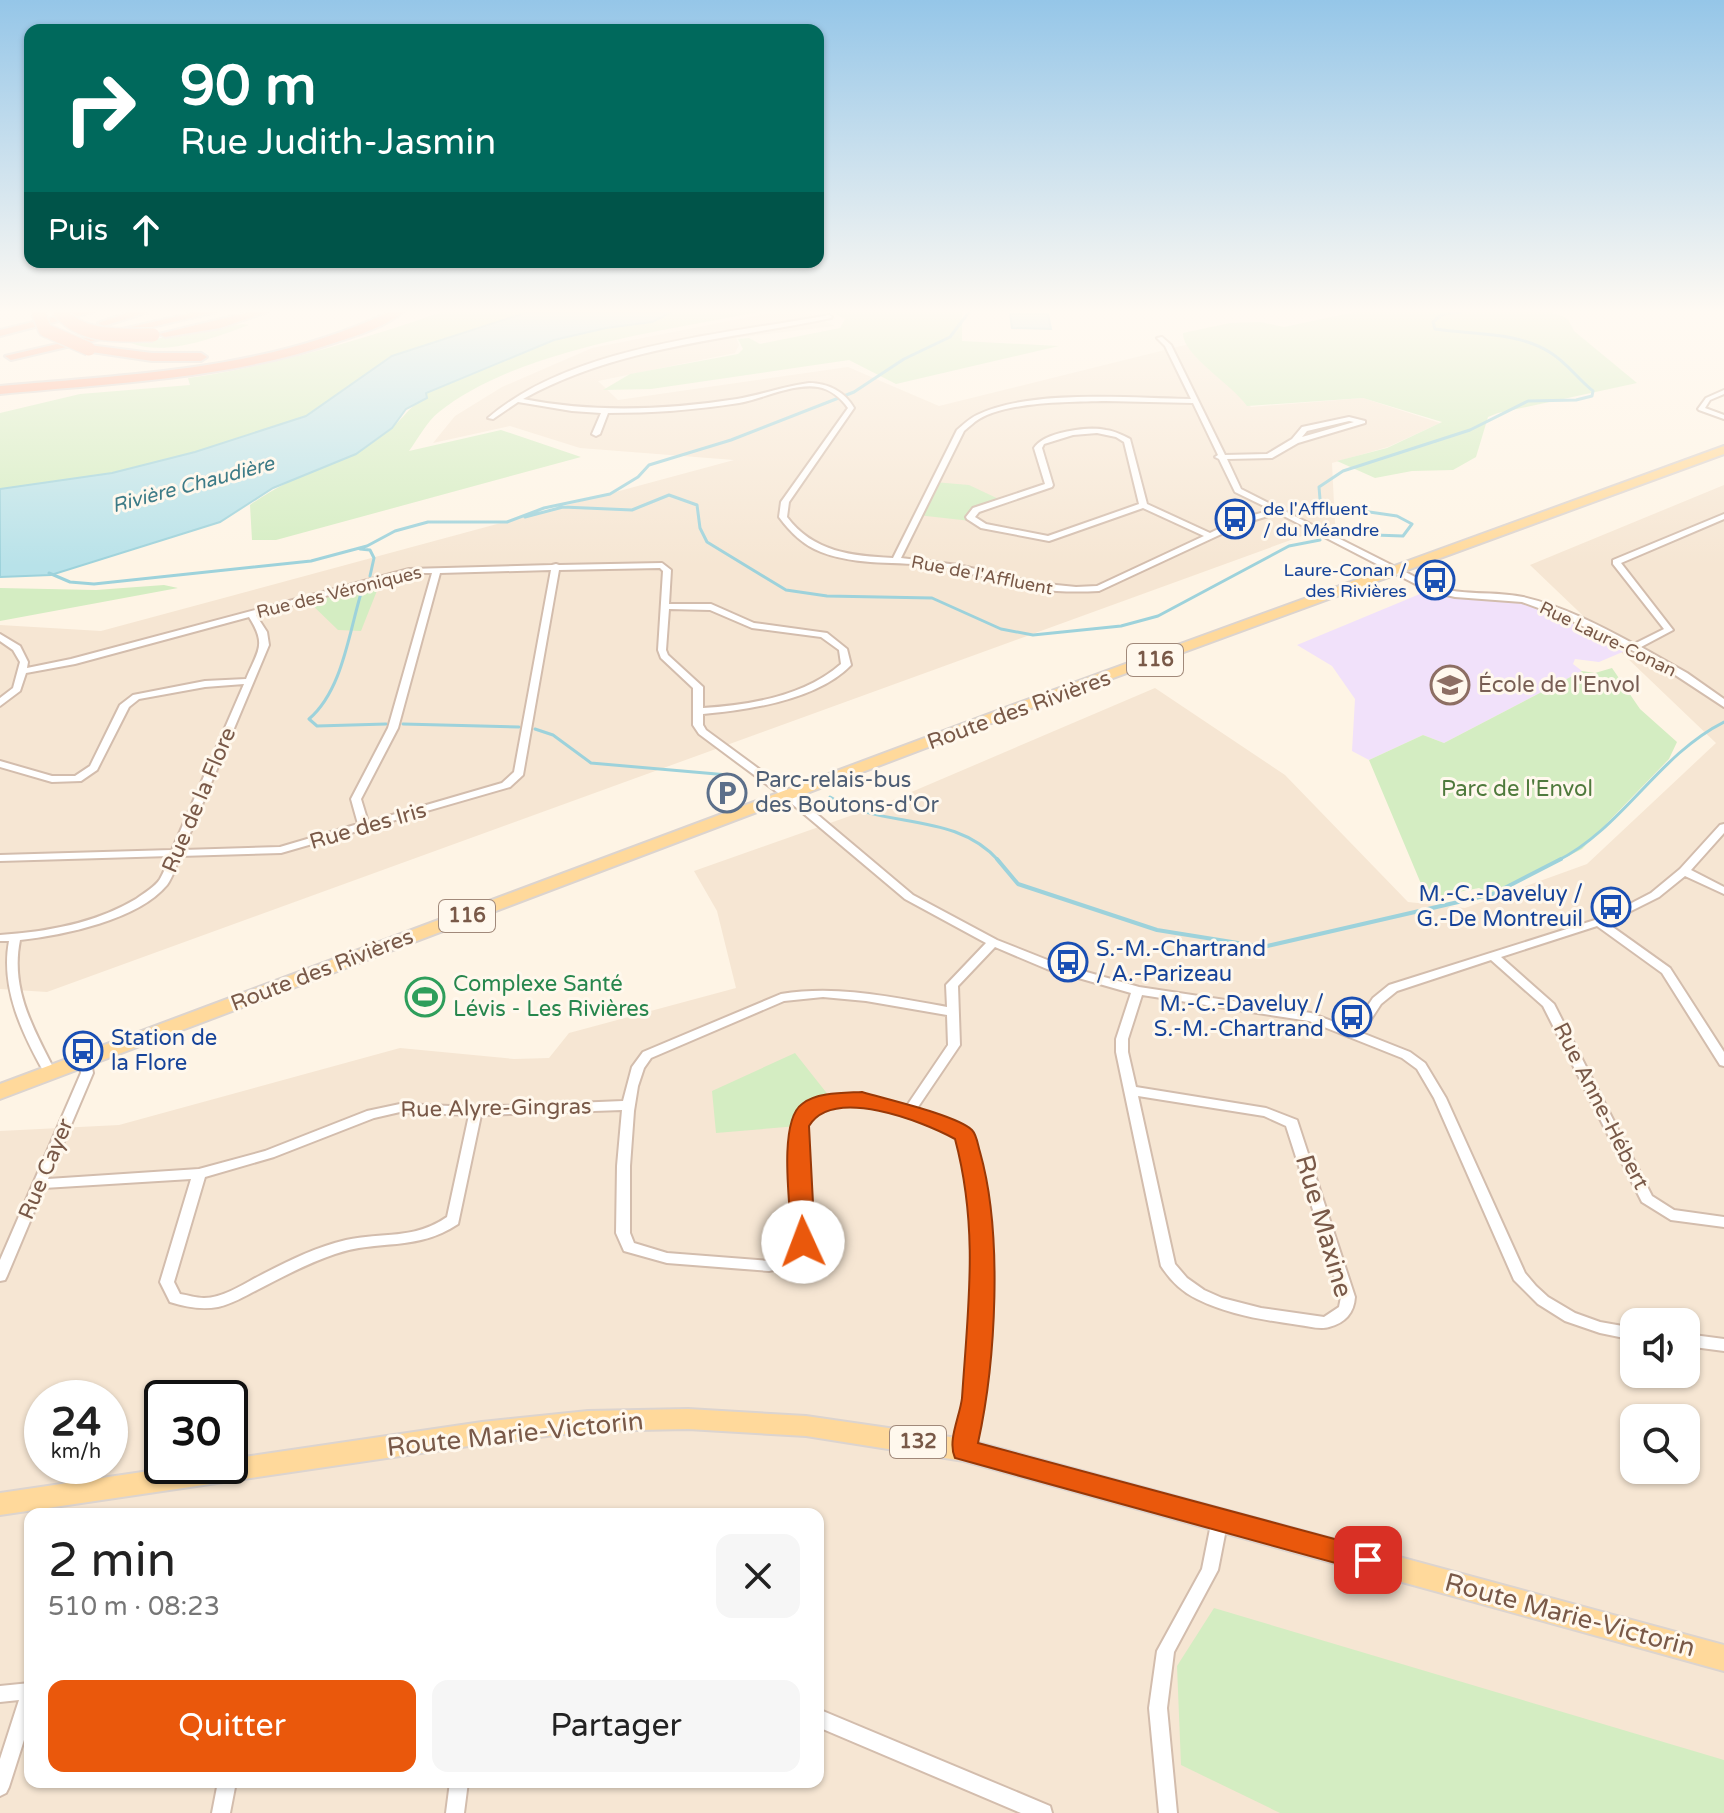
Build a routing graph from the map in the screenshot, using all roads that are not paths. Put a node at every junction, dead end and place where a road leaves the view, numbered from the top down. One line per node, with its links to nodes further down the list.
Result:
1 (523, 397): 6 (street)
2 (765, 397): 8 (street, Rue de l'Affluent)
3 (840, 397): 19 (street, Rue de l'Affluent)
4 (1191, 397): 7 (street, Rue Laure-Conan)
5 (1713, 397): 9 (street)
6 (517, 400): 8 (street, Rue de l'Affluent); 10 (street)
7 (1193, 401): 14 (street, Rue Laure-Conan); 19 (street)
8 (605, 412): 11 (street)
9 (1724, 417)
10 (491, 418)
11 (596, 434)
12 (1295, 441): 12 (street); 14 (street)
13 (1724, 450): 22 (main road, Route des Rivières / 116)
14 (1219, 457): 16 (street, Rue Laure-Conan)
15 (1143, 505): 15 (street); 18 (street)
16 (1277, 511): 18 (street, Rue de l'Affluent); 22 (street, Rue Laure-Conan)
17 (1724, 516): 26 (street)
18 (1210, 536): 19 (street, Rue de l'Affluent)
19 (896, 560)
20 (556, 566): 21 (street, Rue des Véroniques); 23 (street, Rue des Véroniques); 34 (street, Rue des Iris)
21 (437, 569): 24 (street, Rue des Véroniques); 34 (street)
22 (1393, 571): 26 (street, Rue Laure-Conan); 33 (main road, Route des Rivières / 116)
23 (665, 606): 31 (street); 31 (street)
24 (251, 613): 27 (street, Rue des Véroniques); 28 (street, Rue de la Flore)
25 (0, 637): 27 (street)
26 (1632, 648): 30 (street, Rue Laure-Conan)
27 (23, 671): 29 (street)
28 (251, 681): 32 (street); 36 (street, Rue de la Flore)
29 (0, 703)
30 (1724, 704)
31 (699, 711): 33 (street)
32 (0, 764)
33 (789, 796): 43 (street); 48 (main road, Route des Rivières / 116)
34 (364, 826): 36 (street, Rue des Iris)
35 (1724, 827): 38 (street)
36 (177, 854): 37 (street, Rue des Iris); 42 (street, Rue de la Flore)
37 (0, 858)
38 (1684, 871): 39 (street); 40 (street)
39 (1724, 891)
40 (1599, 922): 44 (street); 49 (street)
41 (0, 938): 42 (street, Rue de la Flore)
42 (15, 938): 50 (street)
43 (993, 942): 45 (street); 46 (street)
44 (1494, 957): 47 (street); 58 (street, Rue Anne-Hébert)
45 (1138, 991): 47 (street); 51 (street, Rue Maxine)
46 (952, 1012): 53 (street); 55 (street)
47 (1356, 1032): 60 (street)
48 (86, 1060): 50 (main road, Route des Rivières / 116); 57 (street, Rue Cayer)
49 (1724, 1062)
50 (50, 1073): 52 (main road, Route des Rivières / 116)
51 (1131, 1091): 51 (street, Rue Maxine)
52 (0, 1092)
53 (629, 1105): 54 (street, Rue Alyre-Gingras); 55 (street)
54 (476, 1111): 56 (street, Rue Alyre-Gingras); 56 (street)
55 (908, 1113): 63 (street)
56 (199, 1174): 57 (street, Rue Alyre-Gingras)
57 (39, 1184): 59 (street, Rue Cayer)
58 (1724, 1222)
59 (0, 1276)
60 (1620, 1331)
61 (1700, 1342): 62 (street)
62 (1724, 1345)
63 (964, 1450): 64 (main road, Route Marie-Victorin / 132); 65 (main road, Route Marie-Victorin / 132)
64 (0, 1504)
65 (1220, 1519): 66 (main road, Route Marie-Victorin / 132); 77 (street)
66 (1724, 1658)
67 (24, 1692): 68 (street)
68 (0, 1694)
69 (24, 1711): 71 (street)
70 (824, 1721): 76 (street)
71 (0, 1787)
72 (226, 1788): 74 (street)
73 (458, 1788): 75 (street)
74 (221, 1813)
75 (455, 1813)
76 (1043, 1813)
77 (1168, 1813)

